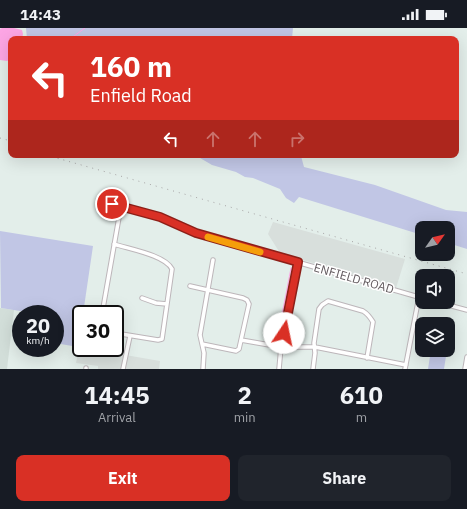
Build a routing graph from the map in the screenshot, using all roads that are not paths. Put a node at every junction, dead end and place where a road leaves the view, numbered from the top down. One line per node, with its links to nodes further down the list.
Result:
1 (103, 202): 2 (street, ENFIELD ROAD)
2 (121, 206): 3 (street); 5 (street, ENFIELD ROAD)
3 (114, 244): 10 (street); 11 (street)
4 (213, 260): 7 (street)
5 (298, 262): 8 (street, ENFIELD ROAD); 19 (street)
6 (190, 286): 7 (street)
7 (209, 289): 17 (street); 18 (street)
8 (415, 297)
9 (142, 298): 10 (street)
10 (167, 304): 16 (street)
11 (104, 305)
12 (455, 307): 14 (street)
13 (418, 309): 23 (street)
14 (467, 310)
15 (124, 335): 16 (street)
16 (130, 336): 24 (street)
17 (241, 340): 18 (street); 19 (street)
18 (202, 344): 25 (street)
19 (281, 347): 20 (street); 26 (street)
20 (315, 347): 22 (street); 22 (street); 27 (street)
21 (467, 357): 28 (street)
22 (367, 358): 23 (street)
23 (405, 367)
24 (124, 369)
25 (203, 369)
26 (279, 369)
27 (313, 369)
28 (465, 369)

